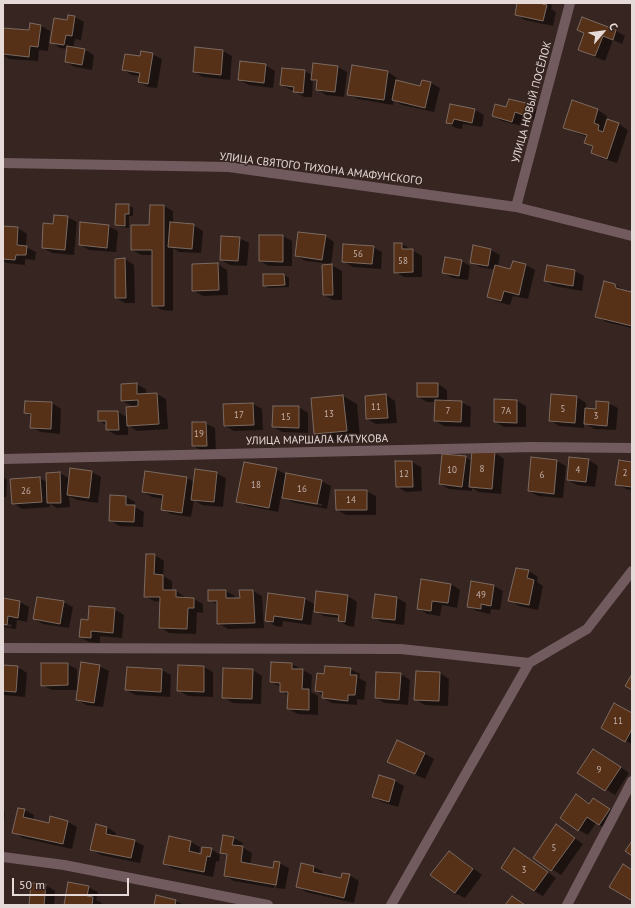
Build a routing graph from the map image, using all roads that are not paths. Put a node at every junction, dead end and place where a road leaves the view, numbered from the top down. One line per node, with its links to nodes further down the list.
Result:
1 (570, 3): 3 (street, УЛИЦА НОВЫЙ ПОСЁЛОК)
2 (3, 163): 3 (street, УЛИЦА СВЯТОГО ТИХОНА АМАФУНСКОГО)
3 (516, 207): 4 (street, УЛИЦА СВЯТОГО ТИХОНА АМАФУНСКОГО)
4 (632, 236)
5 (632, 448): 6 (street, УЛИЦА МАРШАЛА КАТУКОВА)
6 (3, 459)
7 (632, 571): 9 (street)
8 (3, 648): 9 (street)
9 (529, 663): 13 (street)
10 (632, 781): 14 (street)
11 (3, 857): 12 (street)
12 (268, 905)
13 (391, 905)
14 (567, 905)

